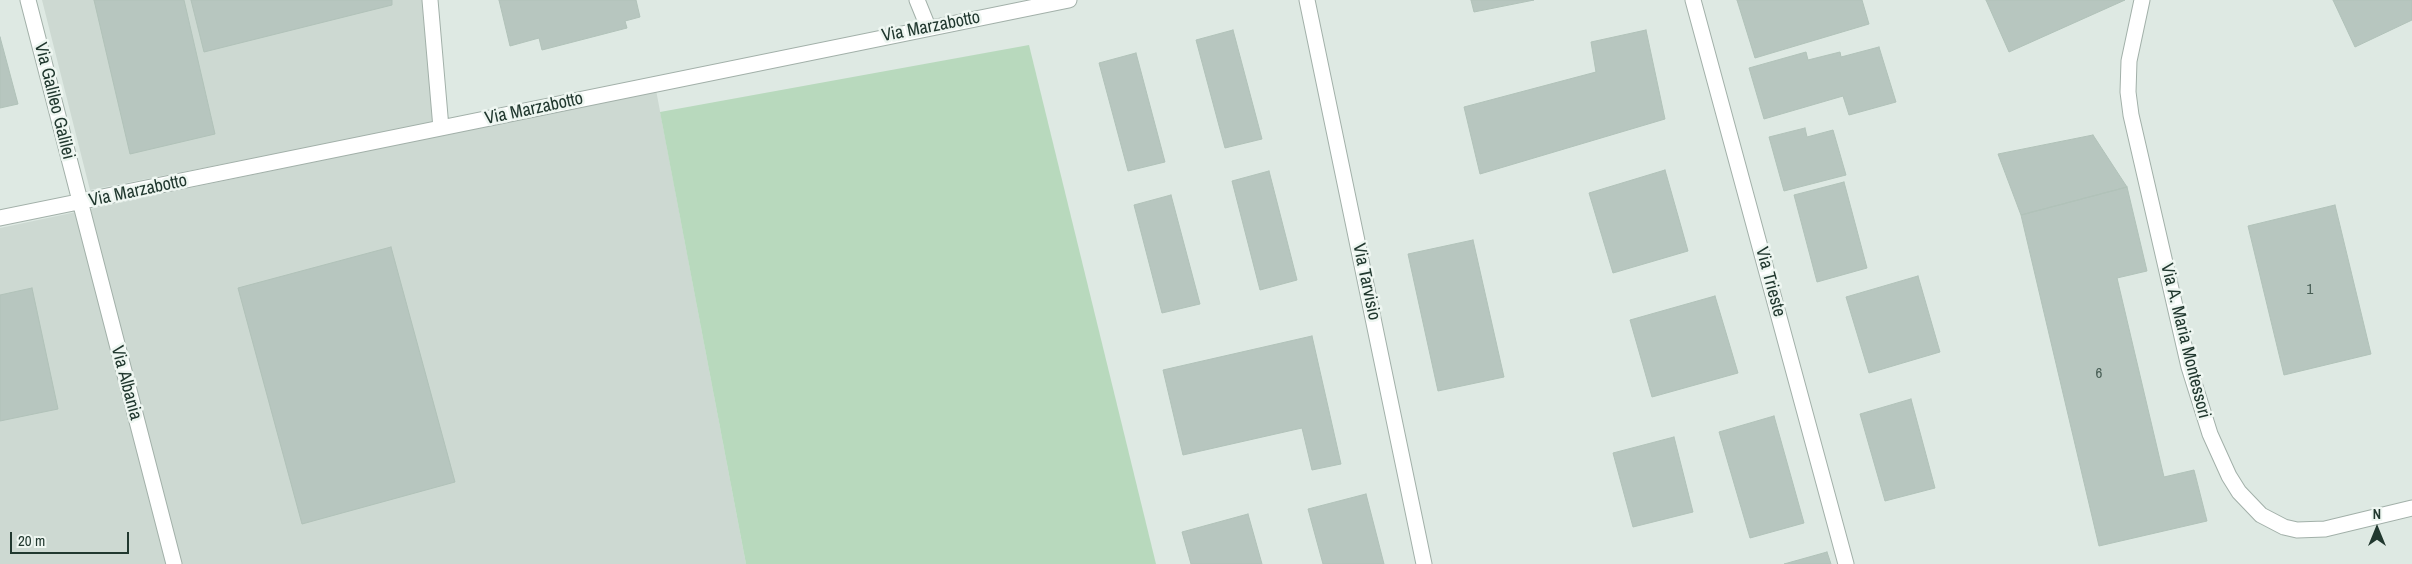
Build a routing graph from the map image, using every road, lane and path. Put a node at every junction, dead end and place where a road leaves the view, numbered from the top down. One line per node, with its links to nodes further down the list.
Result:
1 (28, 0): 10 (street, Via Galileo Galilei)
2 (430, 0): 9 (street)
3 (917, 0): 8 (street)
4 (1068, 0): 8 (street, Via Marzabotto)
5 (1307, 0): 14 (street, Via Tarvisio)
6 (1693, 0): 15 (street, Via Trieste)
7 (2142, 0): 12 (street, Via A. Maria Montessori)
8 (928, 27): 9 (street, Via Marzabotto)
9 (441, 128): 10 (street, Via Marzabotto)
10 (79, 203): 11 (street, Via Marzabotto); 13 (street, Via Albania)
11 (0, 218)
12 (2412, 508)
13 (174, 564)
14 (1424, 564)
15 (1846, 564)

